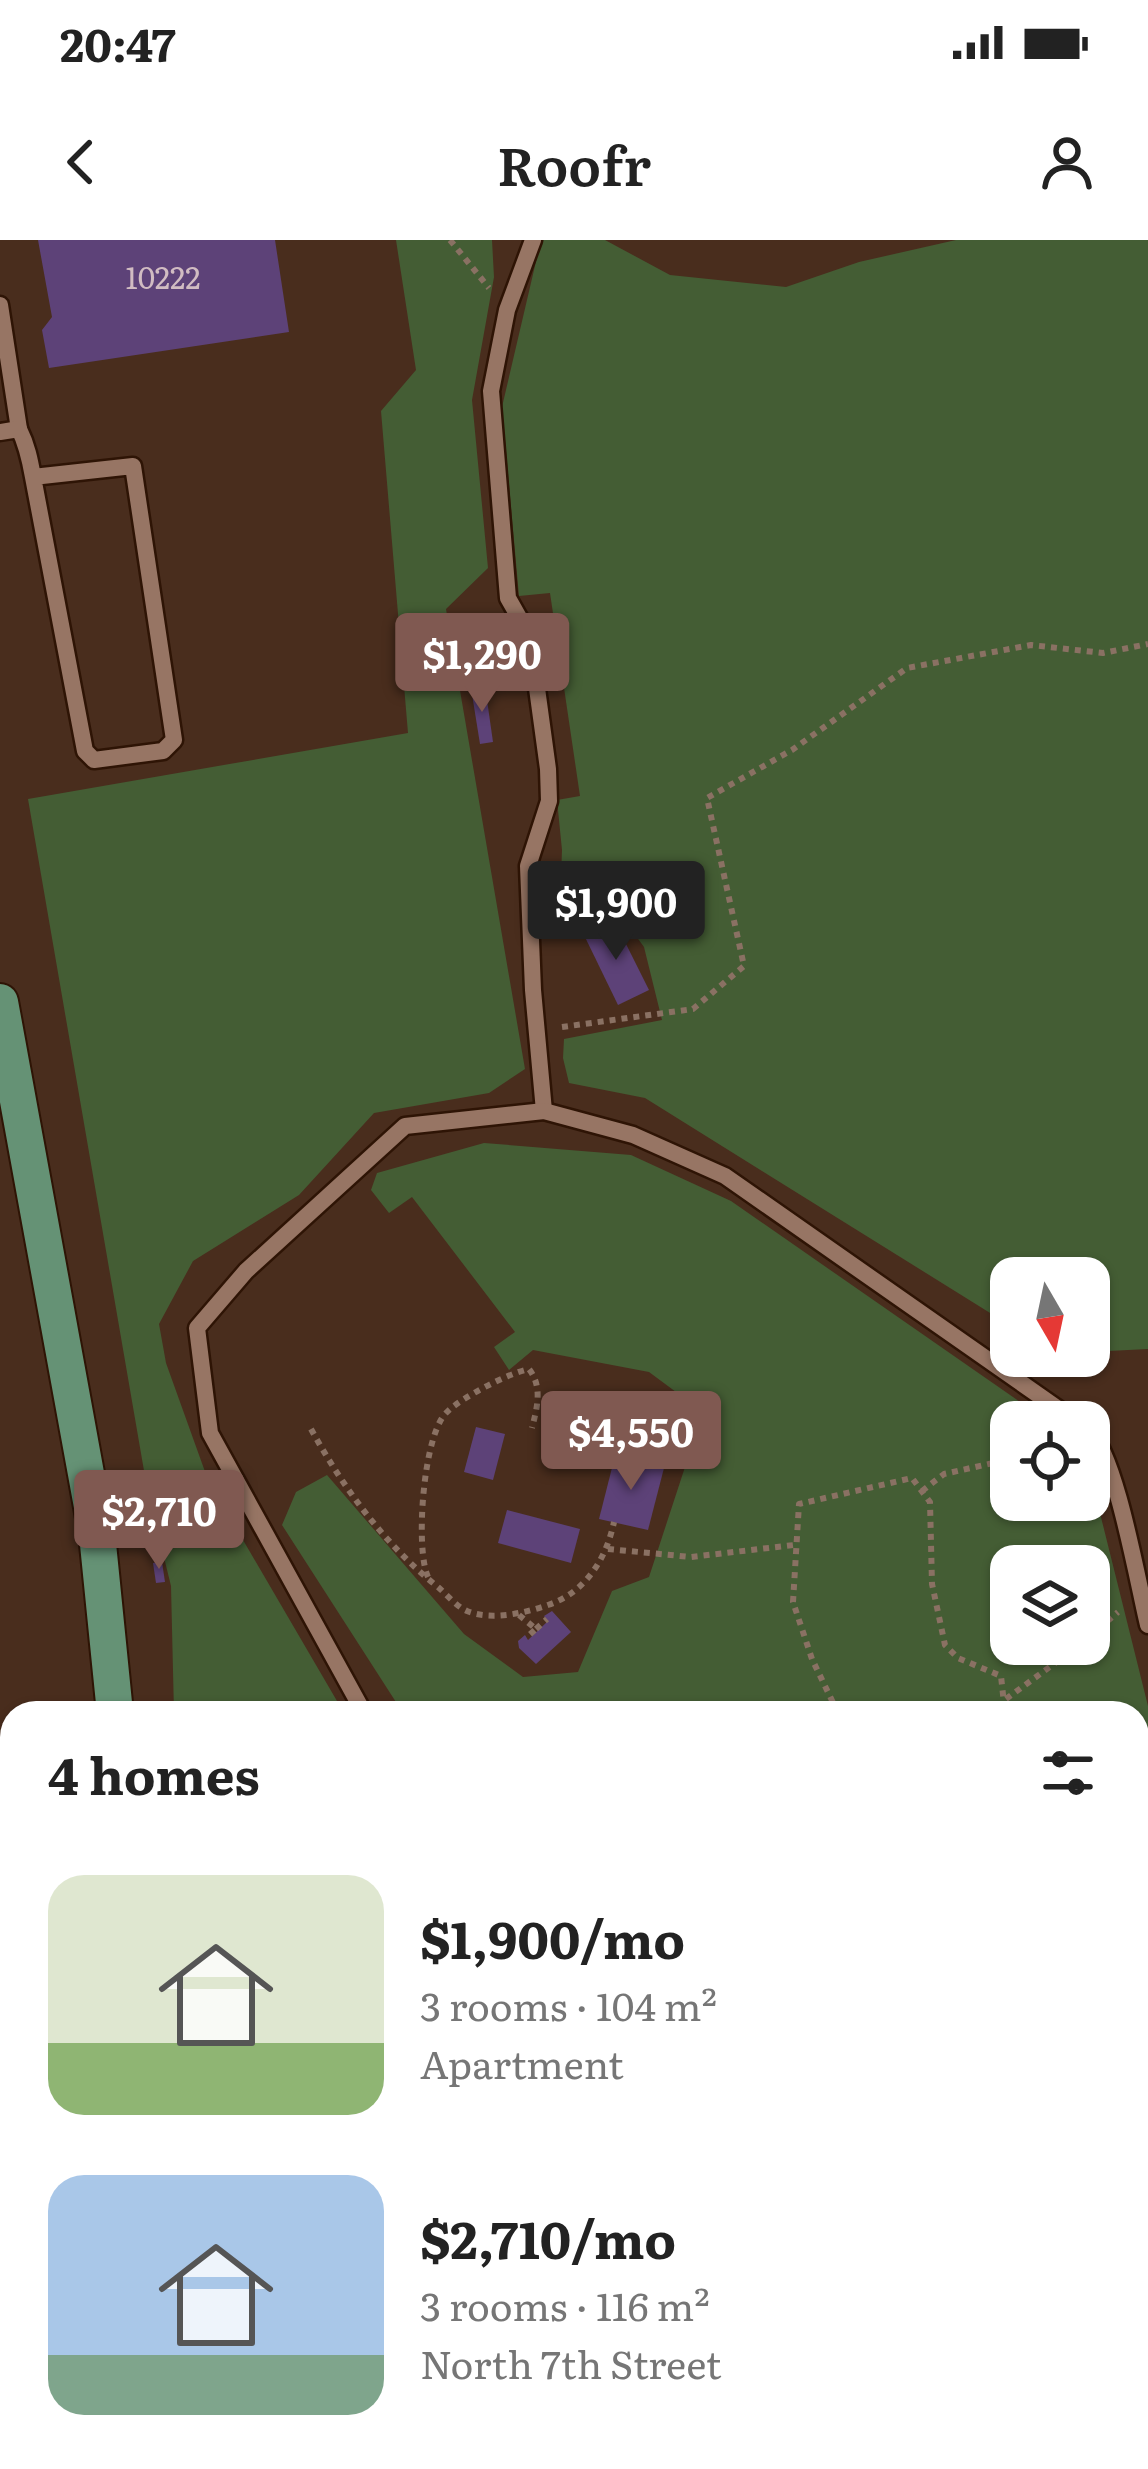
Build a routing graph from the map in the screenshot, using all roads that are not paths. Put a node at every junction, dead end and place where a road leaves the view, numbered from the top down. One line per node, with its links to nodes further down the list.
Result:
1 (533, 240): 7 (lane)
2 (0, 305): 3 (lane)
3 (19, 429): 4 (lane); 5 (lane)
4 (0, 432)
5 (33, 477): 5 (lane)
6 (0, 1003): 11 (main road)
7 (544, 1112): 8 (lane); 12 (lane)
8 (1047, 1401)
9 (1110, 1470): 10 (lane)
10 (1148, 1625)
11 (114, 1701)
12 (357, 1701)

